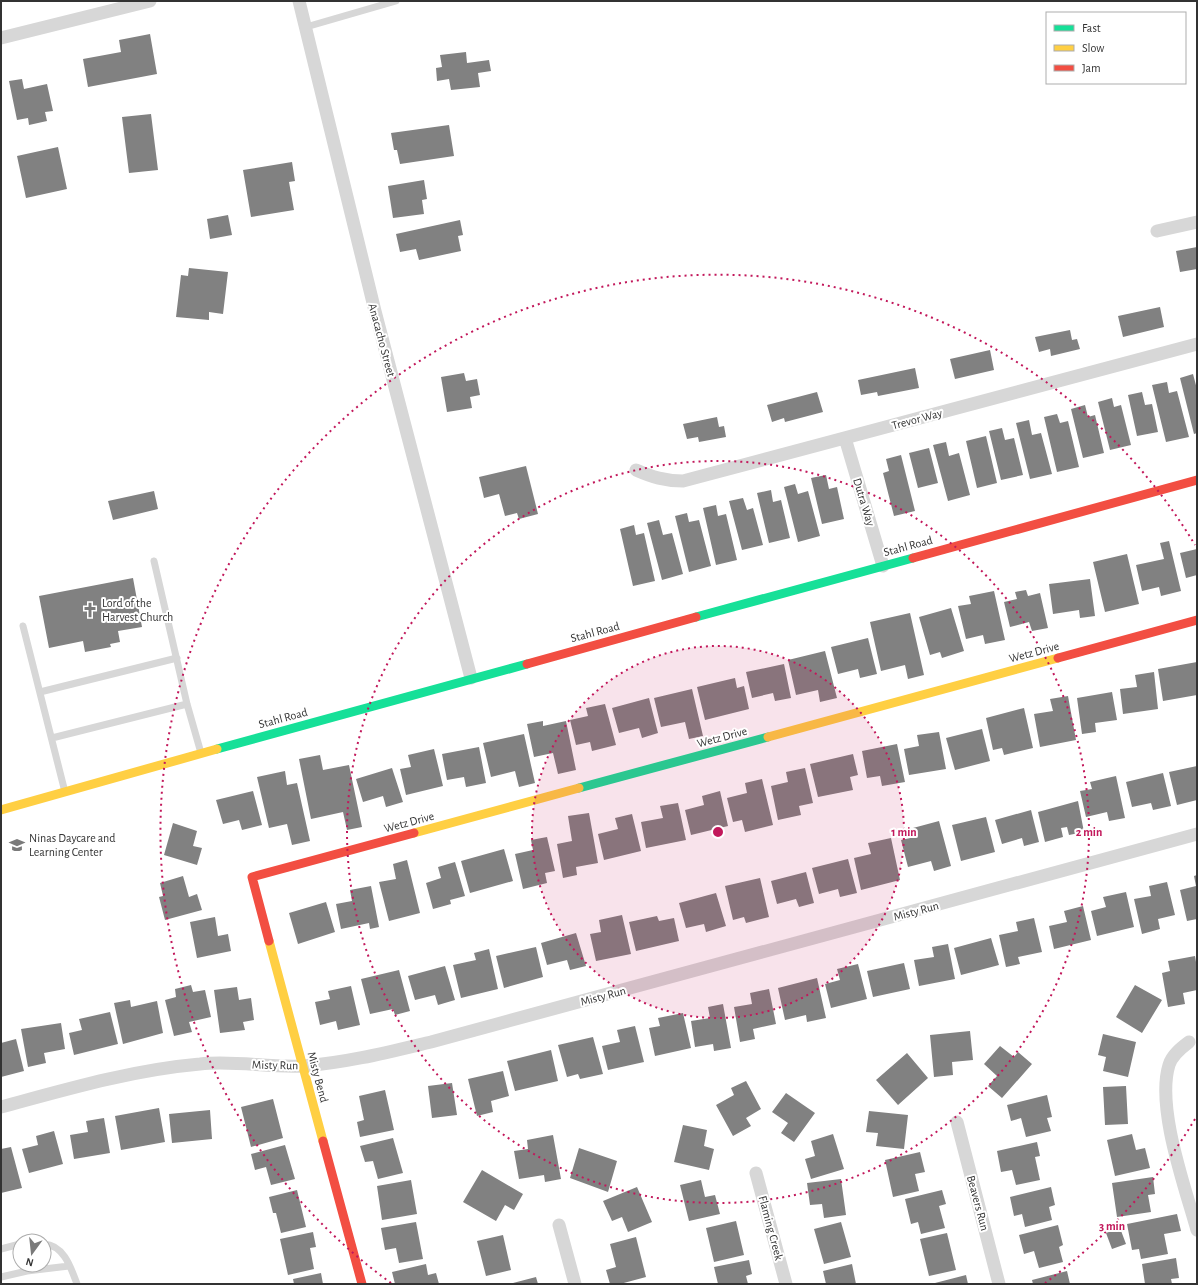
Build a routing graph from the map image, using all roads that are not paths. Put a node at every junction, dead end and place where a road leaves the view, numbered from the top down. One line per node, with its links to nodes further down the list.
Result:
1 (150, 1): 5 (street)
2 (299, 1): 4 (street, Anacacho Street)
3 (396, 1): 4 (lane)
4 (306, 27): 17 (street, Anacacho Street)
5 (1, 38)
6 (1197, 222): 7 (street)
7 (1157, 232)
8 (1197, 344): 9 (street, Trevor Way)
9 (845, 438): 10 (street, Trevor Way); 13 (street, Dutra Way)
10 (636, 470)
11 (1197, 480): 13 (street, Stahl Road)
12 (154, 561): 16 (lane)
13 (883, 566): 17 (street, Stahl Road)
14 (1197, 620): 25 (street, Wetz Drive)
15 (23, 626): 18 (lane)
16 (177, 658): 18 (lane); 19 (lane)
17 (471, 678): 21 (street, Stahl Road)
18 (40, 692): 20 (lane)
19 (187, 704): 20 (lane); 21 (lane)
20 (52, 738): 22 (lane)
21 (201, 753): 22 (street, Stahl Road)
22 (65, 792): 23 (street, Stahl Road)
23 (1, 810)
24 (1197, 834): 27 (street, Misty Run)
25 (252, 877): 27 (street, Misty Bend)
26 (1189, 1042): 32 (street)
27 (302, 1066): 28 (street, Misty Run); 39 (street, Misty Bend)
28 (1, 1107)
29 (957, 1122): 42 (street, Beavers Run)
30 (756, 1173): 41 (street, Flaming Creek)
31 (559, 1225): 40 (street)
32 (1197, 1230)
33 (52, 1244): 36 (lane)
34 (12, 1246): 35 (lane)
35 (1, 1249)
36 (69, 1266): 37 (lane); 38 (lane)
37 (1, 1277)
38 (77, 1284)
39 (362, 1284)
40 (575, 1284)
41 (786, 1284)
42 (999, 1284)

